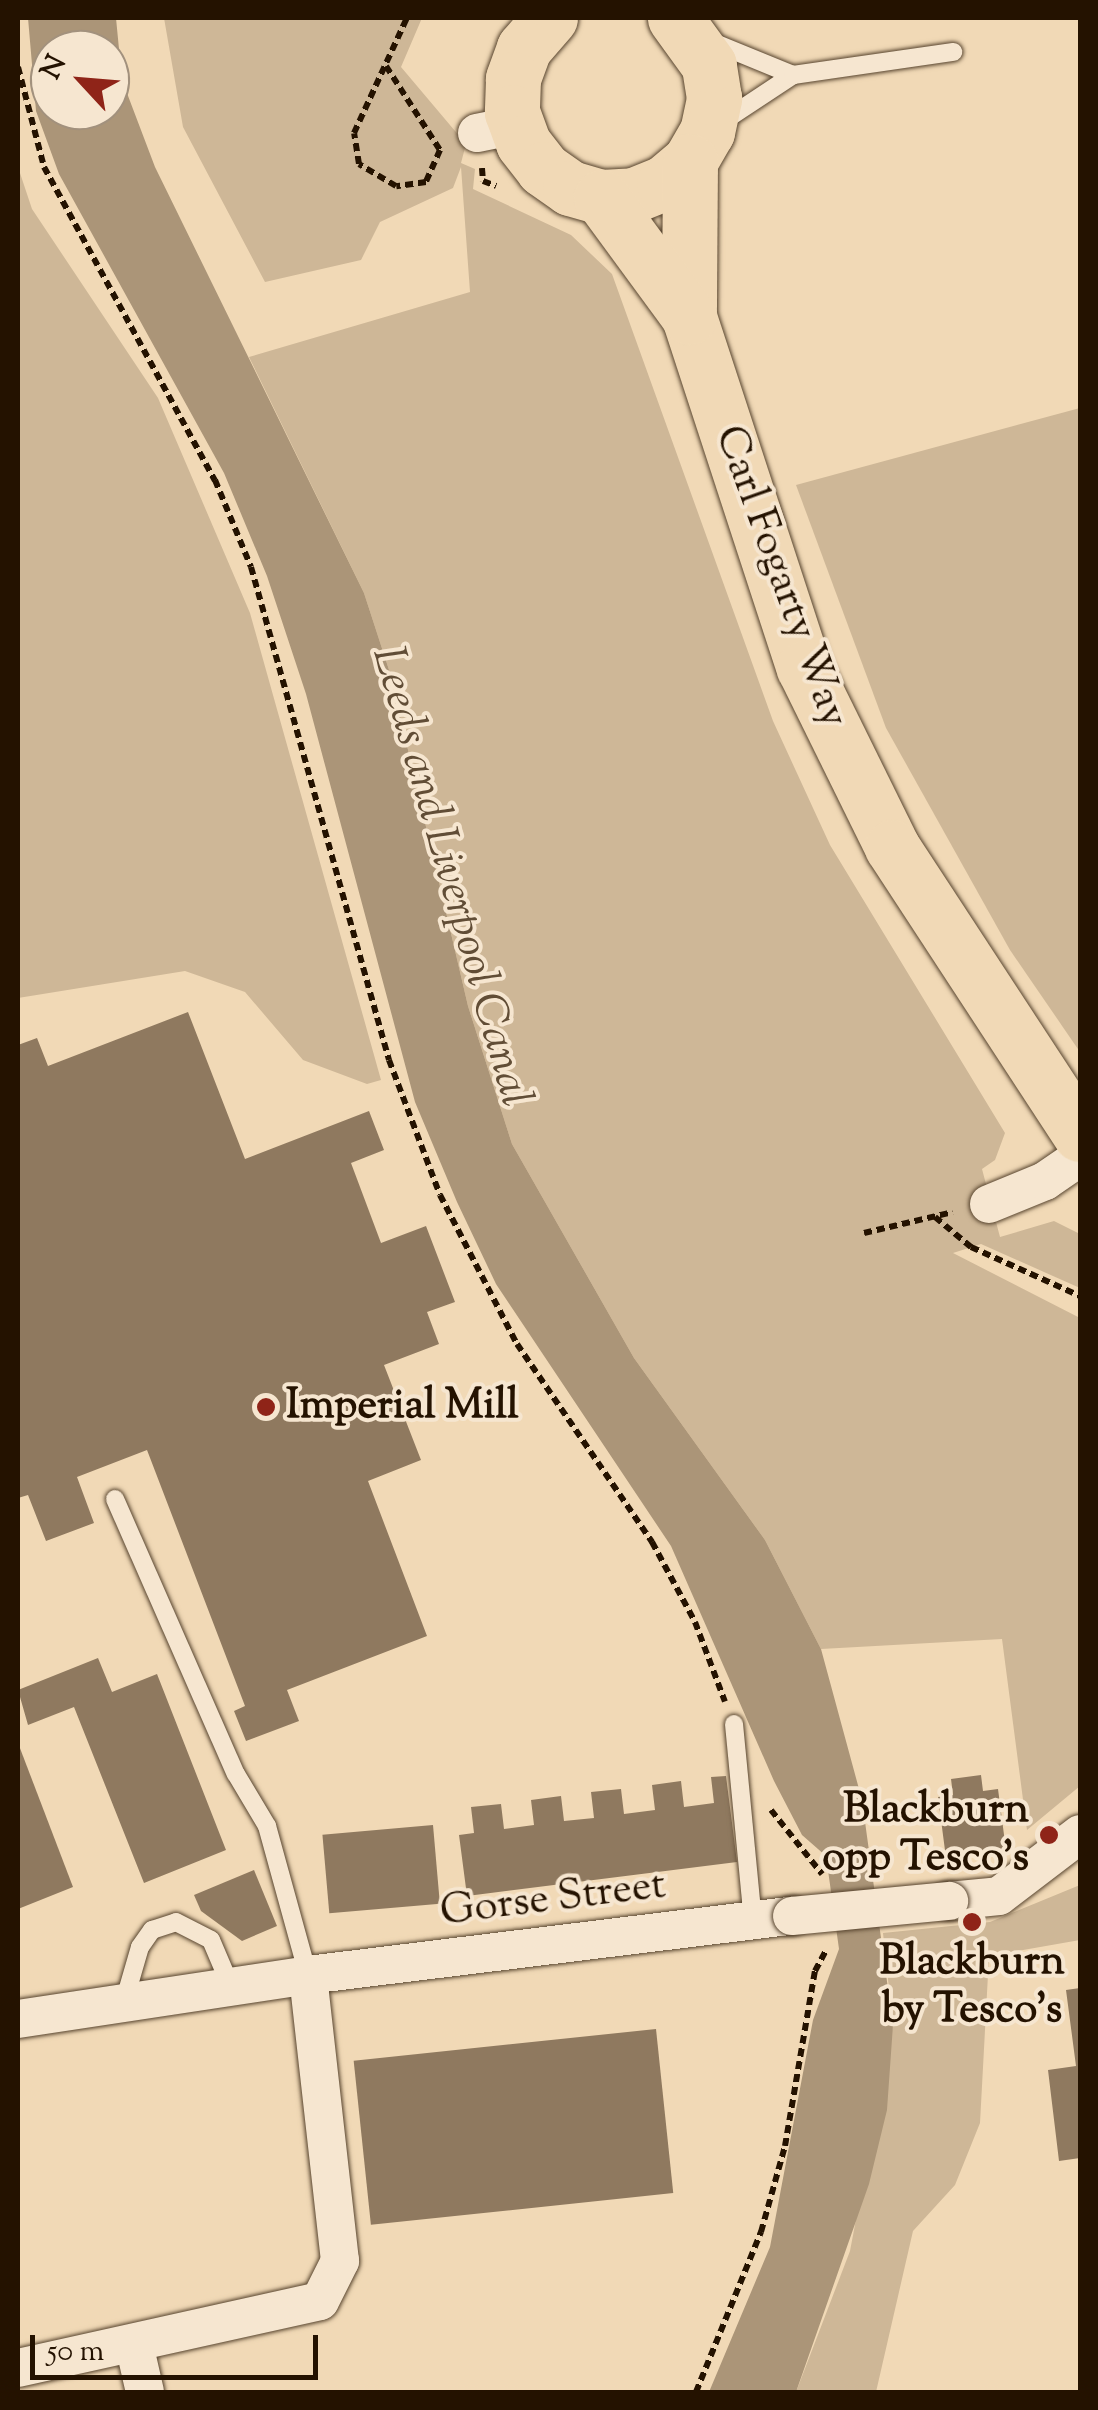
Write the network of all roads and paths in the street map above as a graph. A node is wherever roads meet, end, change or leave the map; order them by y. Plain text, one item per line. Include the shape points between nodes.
1 (407, 18) edge
2 (550, 18) edge
3 (684, 26) edge
4 (953, 52) dead end
5 (386, 66) junction
6 (18, 67) edge
7 (793, 75) junction
8 (699, 146) junction
9 (601, 197) junction
10 (688, 317) junction
11 (1080, 1134) edge
12 (1080, 1157) edge
13 (989, 1204) joint
14 (935, 1216) junction
15 (864, 1233) dead end
16 (1080, 1296) edge
17 (115, 1499) dead end
18 (734, 1724) joint
19 (763, 1798) dead end
20 (1080, 1834) edge
21 (824, 1892) dead end
22 (753, 1921) junction
23 (830, 1943) dead end
24 (308, 1975) junction
25 (231, 1987) junction
26 (124, 2003) junction
27 (18, 2019) edge
28 (134, 2344) junction
29 (18, 2368) edge
30 (145, 2392) edge
31 (696, 2392) edge

1 - 5 path
2 - 9 highway via 524,48 497,129 542,170
3 - 7 lane
3 - 8 highway, Carl Fogarty Way via 709,64 714,98
4 - 7 lane
5 - 5 path via 440,150 426,182 396,186 359,164 354,133
6 - 18 path via 44,167 215,480 251,568 389,1060 440,1194 517,1344 652,1542 696,1622
7 - 8 lane
8 - 9 highway via 664,183 634,195
8 - 10 highway, Carl Fogarty Way
9 - 10 highway, Carl Fogarty Way
10 - 11 highway, Carl Fogarty Way via 804,668 892,846
12 - 13 street via 1045,1181
13 - 14 path
14 - 15 path
14 - 16 path via 971,1247
17 - 24 lane via 236,1774 267,1826
18 - 22 lane
19 - 21 path via 822,1874
20 - 22 street, Gorse Street, bridge via 999,1896
22 - 24 street, Gorse Street
23 - 31 path via 815,1972 785,2146 762,2232
24 - 25 street, Gorse Street
24 - 28 street via 340,2261 320,2301
25 - 26 street, Gorse Street
25 - 26 lane via 211,1940 176,1922 152,1930 140,1947
26 - 27 street, Gorse Street
28 - 29 street
28 - 30 street

